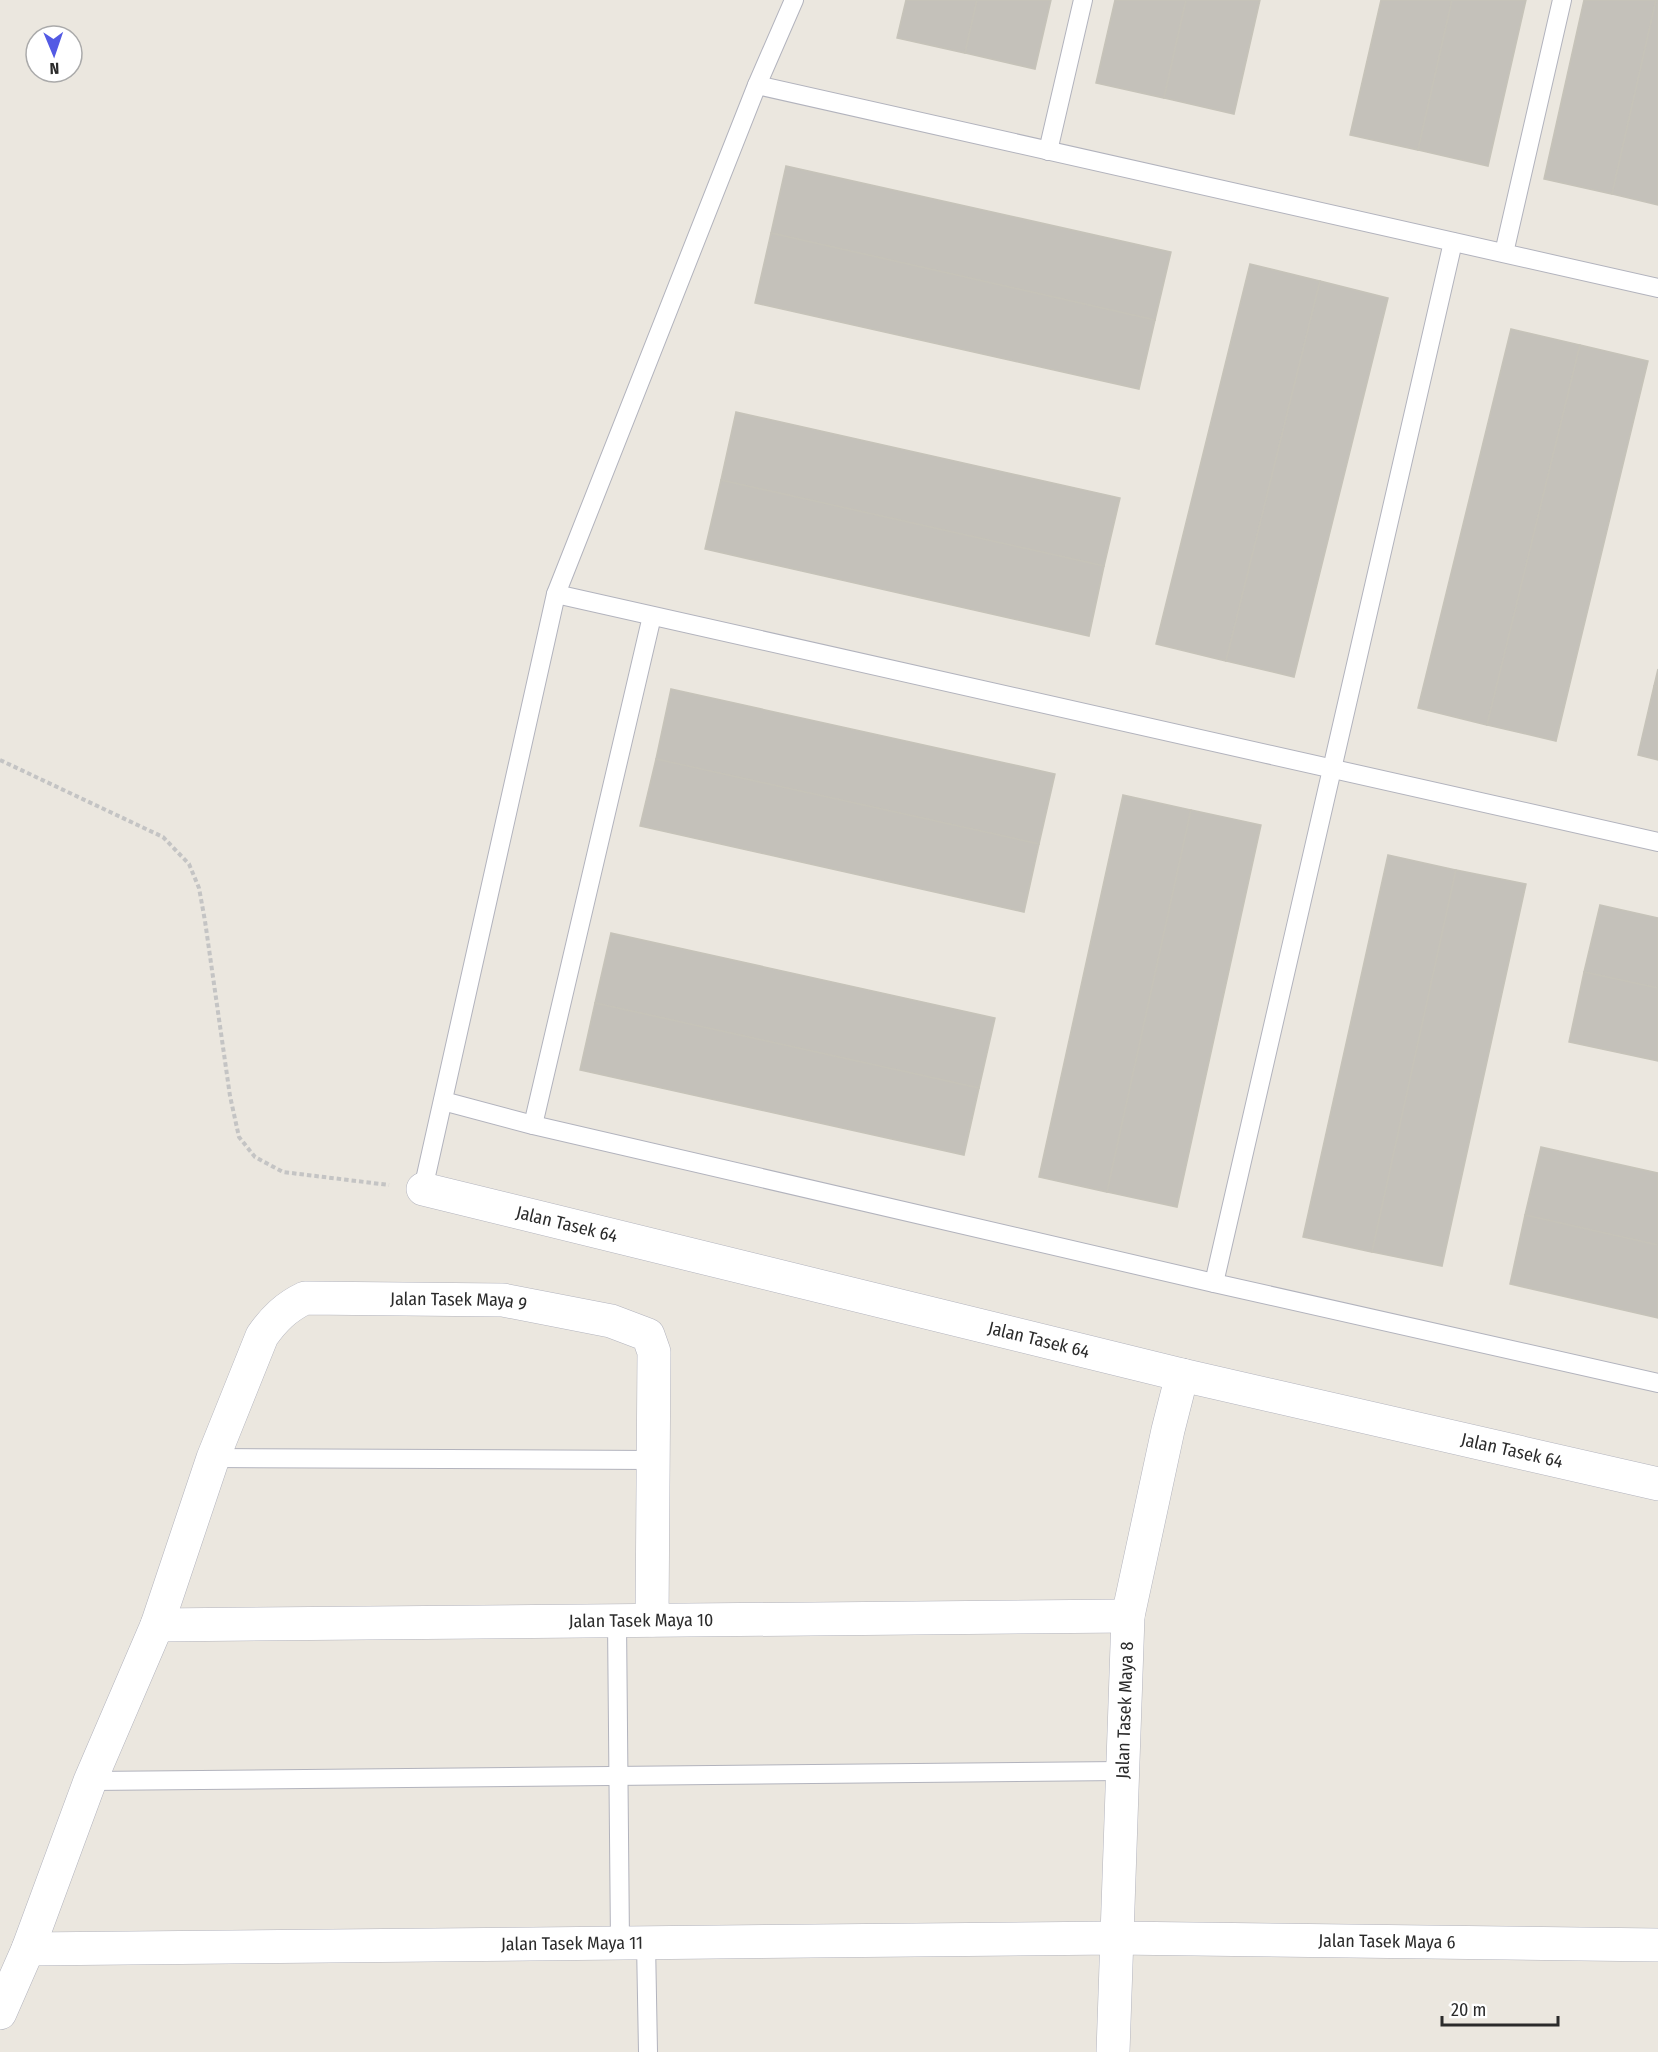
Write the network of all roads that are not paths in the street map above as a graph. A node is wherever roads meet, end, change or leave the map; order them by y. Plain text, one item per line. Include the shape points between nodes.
1 (794, 0) edge
2 (1083, 0) edge
3 (1562, 0) edge
4 (757, 85) junction
5 (1048, 151) junction
6 (1453, 242) junction
7 (1504, 254) junction
8 (1658, 288) edge
9 (556, 594) junction
10 (652, 616) junction
11 (1332, 769) junction
12 (1658, 843) edge
13 (443, 1101) junction
14 (533, 1125) junction
15 (423, 1190) joint
16 (1214, 1283) junction
17 (1182, 1375) junction
18 (1658, 1383) edge
19 (213, 1458) junction
20 (652, 1460) junction
21 (1658, 1484) edge
22 (1128, 1616) junction
23 (652, 1620) junction
24 (617, 1621) junction
25 (157, 1625) junction
26 (1121, 1771) junction
27 (618, 1776) junction
28 (90, 1781) junction
29 (1116, 1938) junction
30 (633, 1943) junction
31 (1658, 1945) edge
32 (28, 1948) junction
33 (0, 2013) edge
34 (648, 2052) edge
35 (1113, 2052) edge

1 - 4 lane
2 - 5 lane
3 - 7 lane
4 - 5 lane
4 - 9 lane
5 - 6 lane
6 - 7 lane
6 - 11 lane
7 - 8 lane
9 - 10 lane
9 - 13 lane
10 - 11 lane
10 - 14 lane
11 - 12 lane
11 - 16 lane
13 - 14 lane
13 - 15 lane
14 - 16 lane
15 - 17 street, Jalan Tasek 64
16 - 18 lane
17 - 21 street, Jalan Tasek 64
17 - 22 street, Jalan Tasek Maya 8
19 - 20 lane
19 - 20 street, Jalan Tasek Maya 9 via 262,1336 291,1305 305,1298 503,1300 611,1321 648,1335 654,1352
19 - 25 street
20 - 23 street
22 - 23 street, Jalan Tasek Maya 10
22 - 26 street, Jalan Tasek Maya 8
23 - 24 street, Jalan Tasek Maya 10
24 - 25 street, Jalan Tasek Maya 10
24 - 27 lane
25 - 28 street
26 - 27 lane
26 - 29 street, Jalan Tasek Maya 8
27 - 28 lane
27 - 30 lane
28 - 32 street
29 - 30 street, Jalan Tasek Maya 11
29 - 31 street, Jalan Tasek Maya 6
29 - 35 street, Jalan Tasek Maya 8
30 - 32 street, Jalan Tasek Maya 11
30 - 34 lane
32 - 33 street

